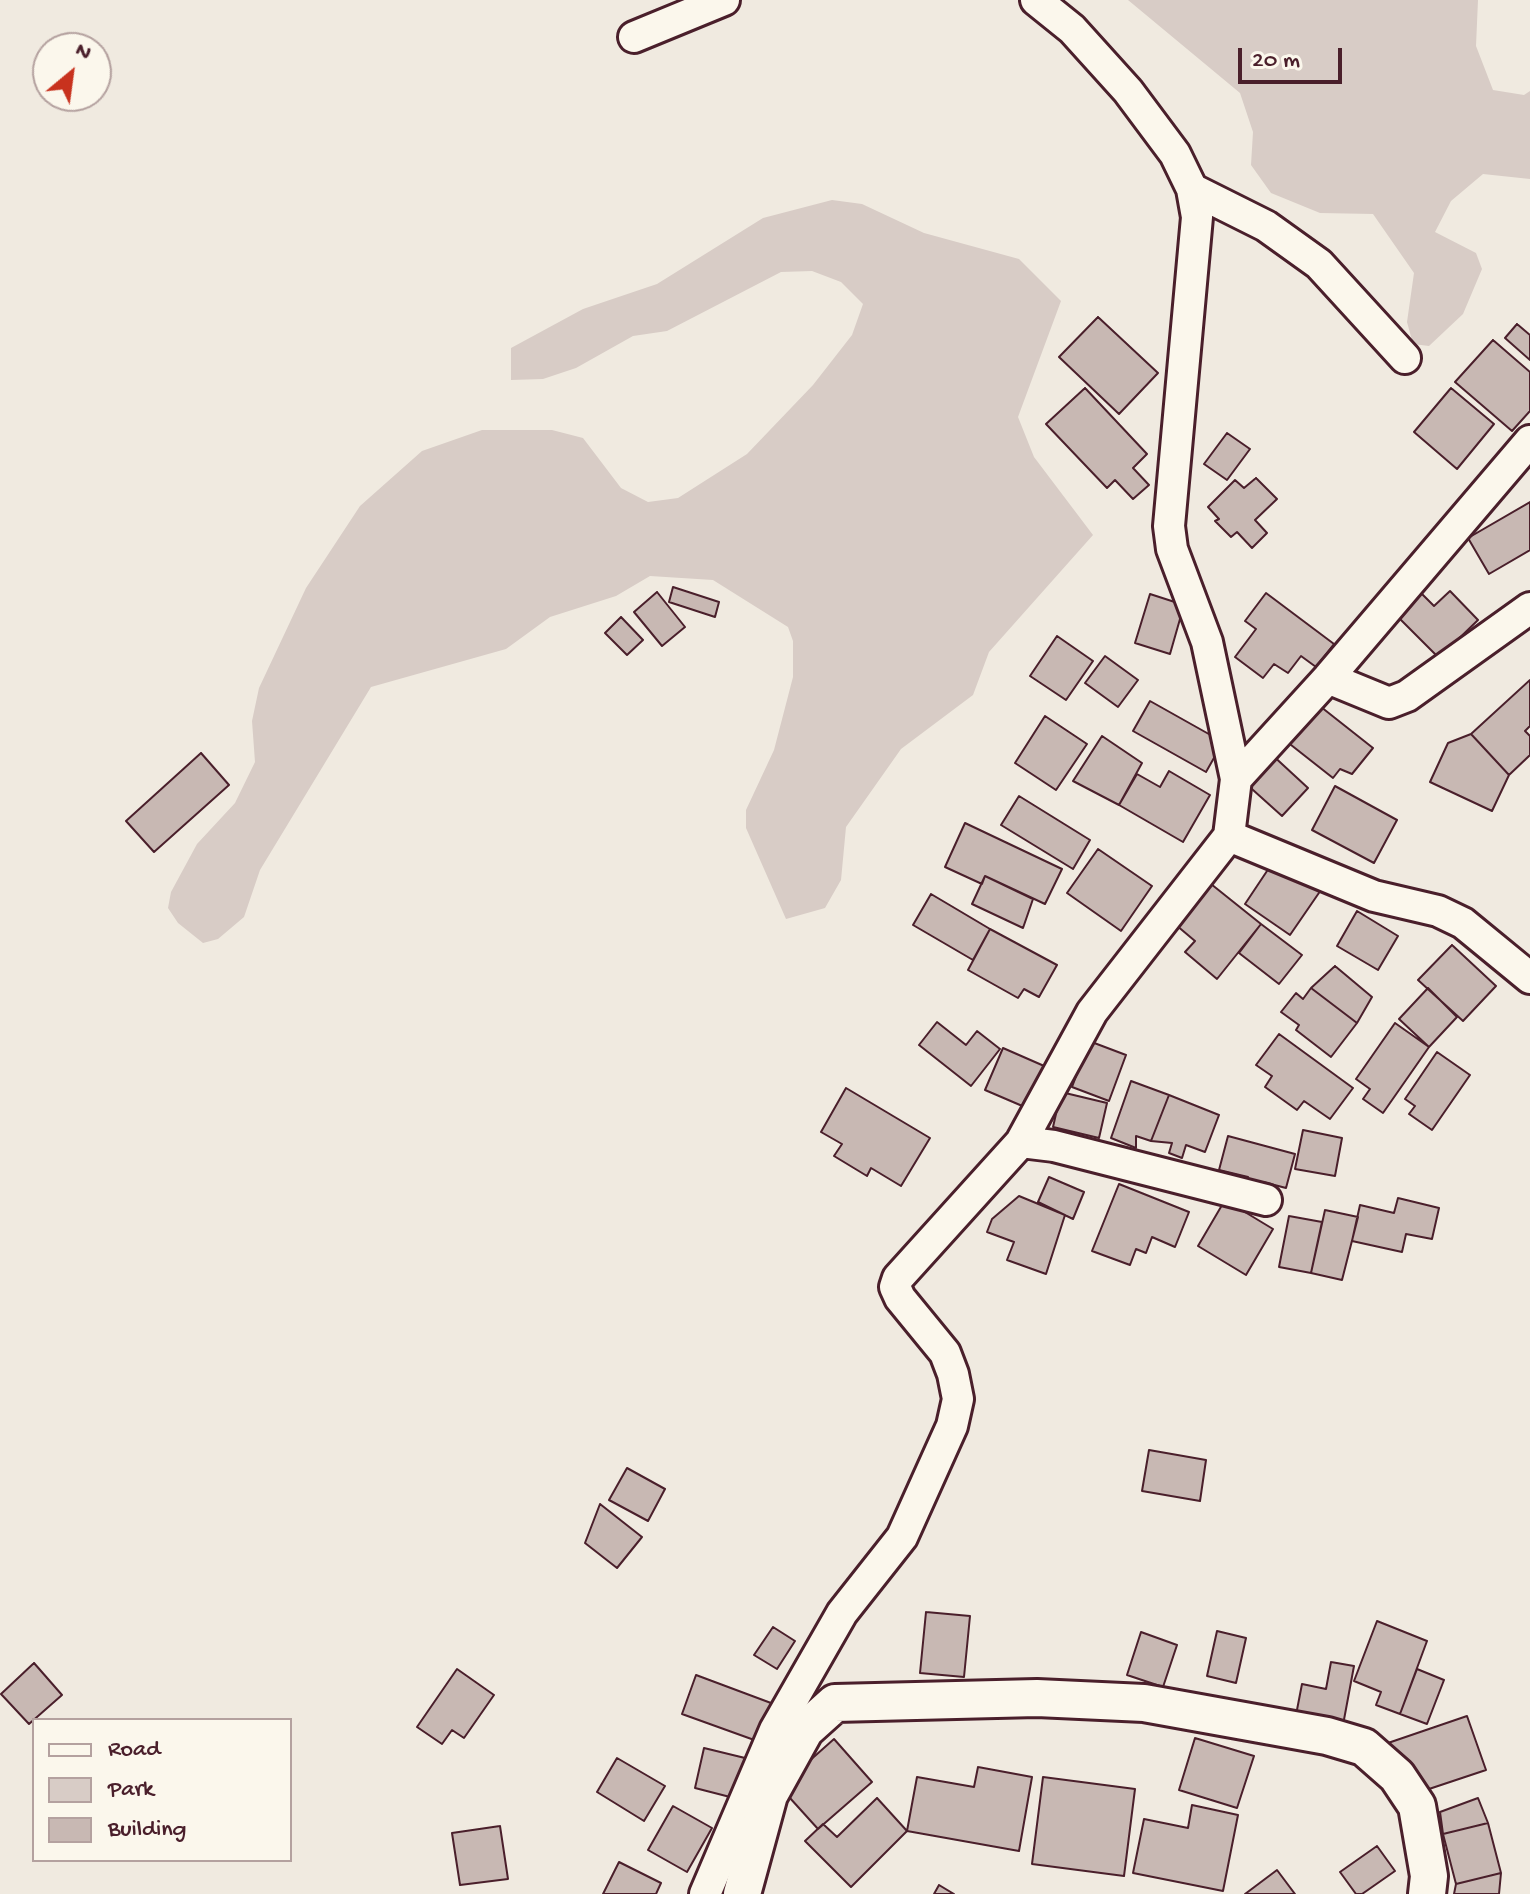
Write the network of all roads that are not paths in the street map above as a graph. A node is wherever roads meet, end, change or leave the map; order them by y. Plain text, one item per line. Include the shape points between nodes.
1 (724, 0) edge
2 (1036, 0) edge
3 (634, 37) dead end
4 (1192, 189) junction
5 (1405, 358) dead end
6 (1530, 441) edge
7 (1530, 608) edge
8 (1328, 678) junction
9 (1236, 779) junction
10 (1229, 836) junction
11 (1530, 978) edge
12 (1021, 1142) junction
13 (1266, 1200) dead end
14 (1420, 1888) edge
15 (705, 1894) edge
16 (742, 1894) edge

1 - 3 street
2 - 4 street via 1072,29 1128,91 1175,154
4 - 5 street via 1266,226 1319,264
4 - 9 street via 1197,217 1169,526 1172,549 1207,642
6 - 8 street
7 - 8 street via 1407,696 1389,703
8 - 9 street
9 - 10 street
10 - 11 street via 1374,896 1438,911 1463,923
10 - 12 street via 1092,1012
12 - 13 street
12 - 15 street via 898,1278 900,1298 945,1353 953,1374 958,1399 952,1426 902,1537 842,1613 775,1730
14 - 16 street via 1417,1806 1397,1776 1364,1747 1144,1703 991,1699 835,1703 805,1730 769,1795

